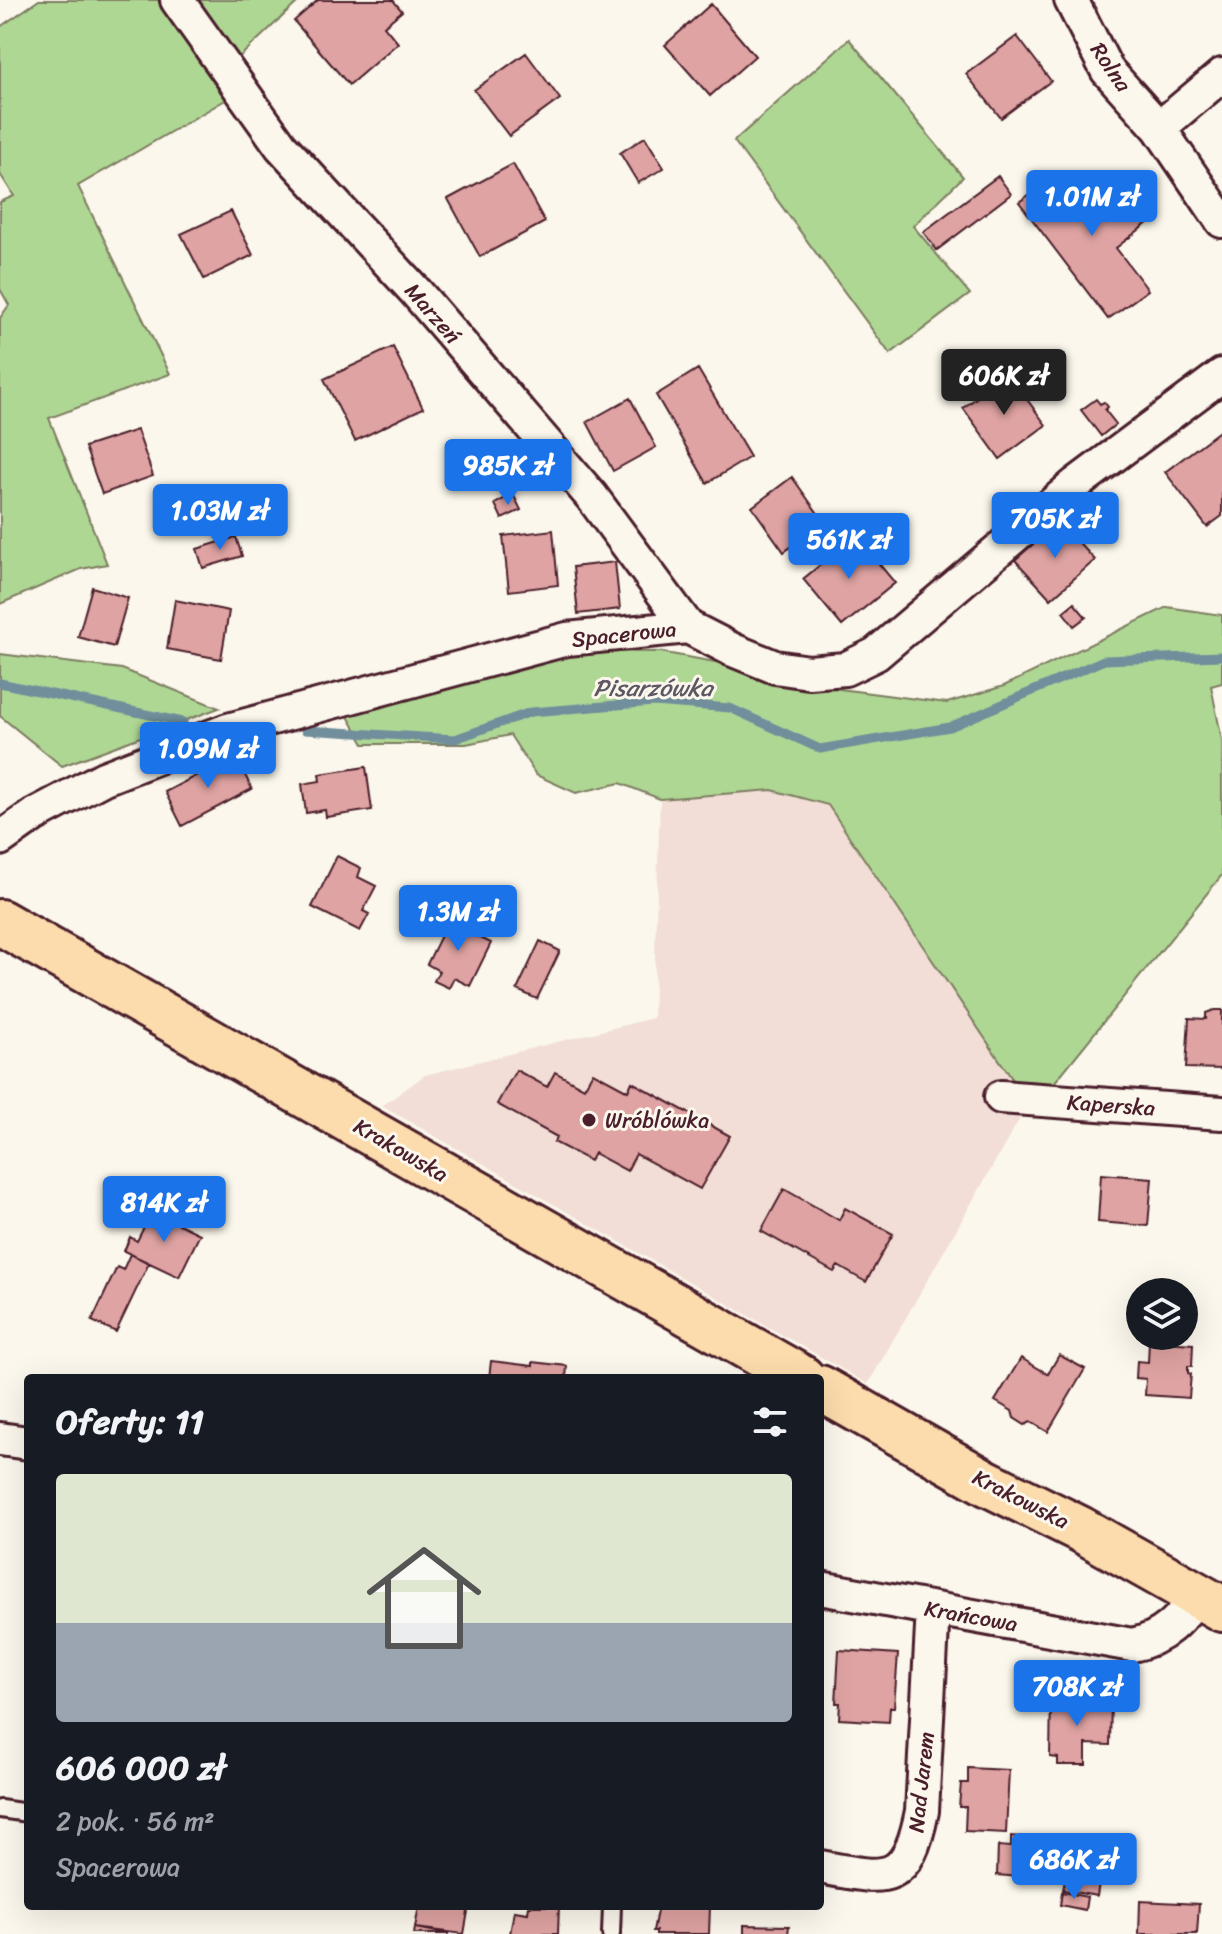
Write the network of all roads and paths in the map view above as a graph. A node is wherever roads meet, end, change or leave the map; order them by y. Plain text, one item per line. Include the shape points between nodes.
1 (177, 0) edge
2 (1071, 0) edge
3 (1222, 75) edge
4 (1159, 128) junction
5 (1222, 221) edge
6 (1222, 375) edge
7 (688, 627) junction
8 (0, 839) edge
9 (0, 922) edge
10 (1001, 1097) dead end
11 (1222, 1113) edge
12 (795, 1374) edge
13 (824, 1390) edge
14 (0, 1439) edge
15 (24, 1442) edge
16 (824, 1589) edge
17 (1210, 1602) edge
18 (933, 1609) junction
19 (0, 1809) edge
20 (24, 1812) edge
21 (824, 1868) edge
22 (612, 1910) edge
23 (611, 1934) edge

1 - 7 street, Marzeń via 281,146 416,292 592,497
2 - 4 street, Rolna via 1107,70
3 - 4 street
4 - 5 street
6 - 7 street, Spacerowa via 1076,484 876,654 845,669 809,672 775,667
7 - 8 street, Spacerowa via 567,639 228,730 104,778
9 - 12 main road, Krakowska
10 - 11 street, Kaperska
13 - 17 main road, Krakowska
14 - 15 street
16 - 18 street, Krańcowa
17 - 18 street, Krańcowa via 1150,1642 1132,1645
18 - 21 street, Nad Jarem via 916,1843 890,1873 869,1876
19 - 20 lane
22 - 23 lane

